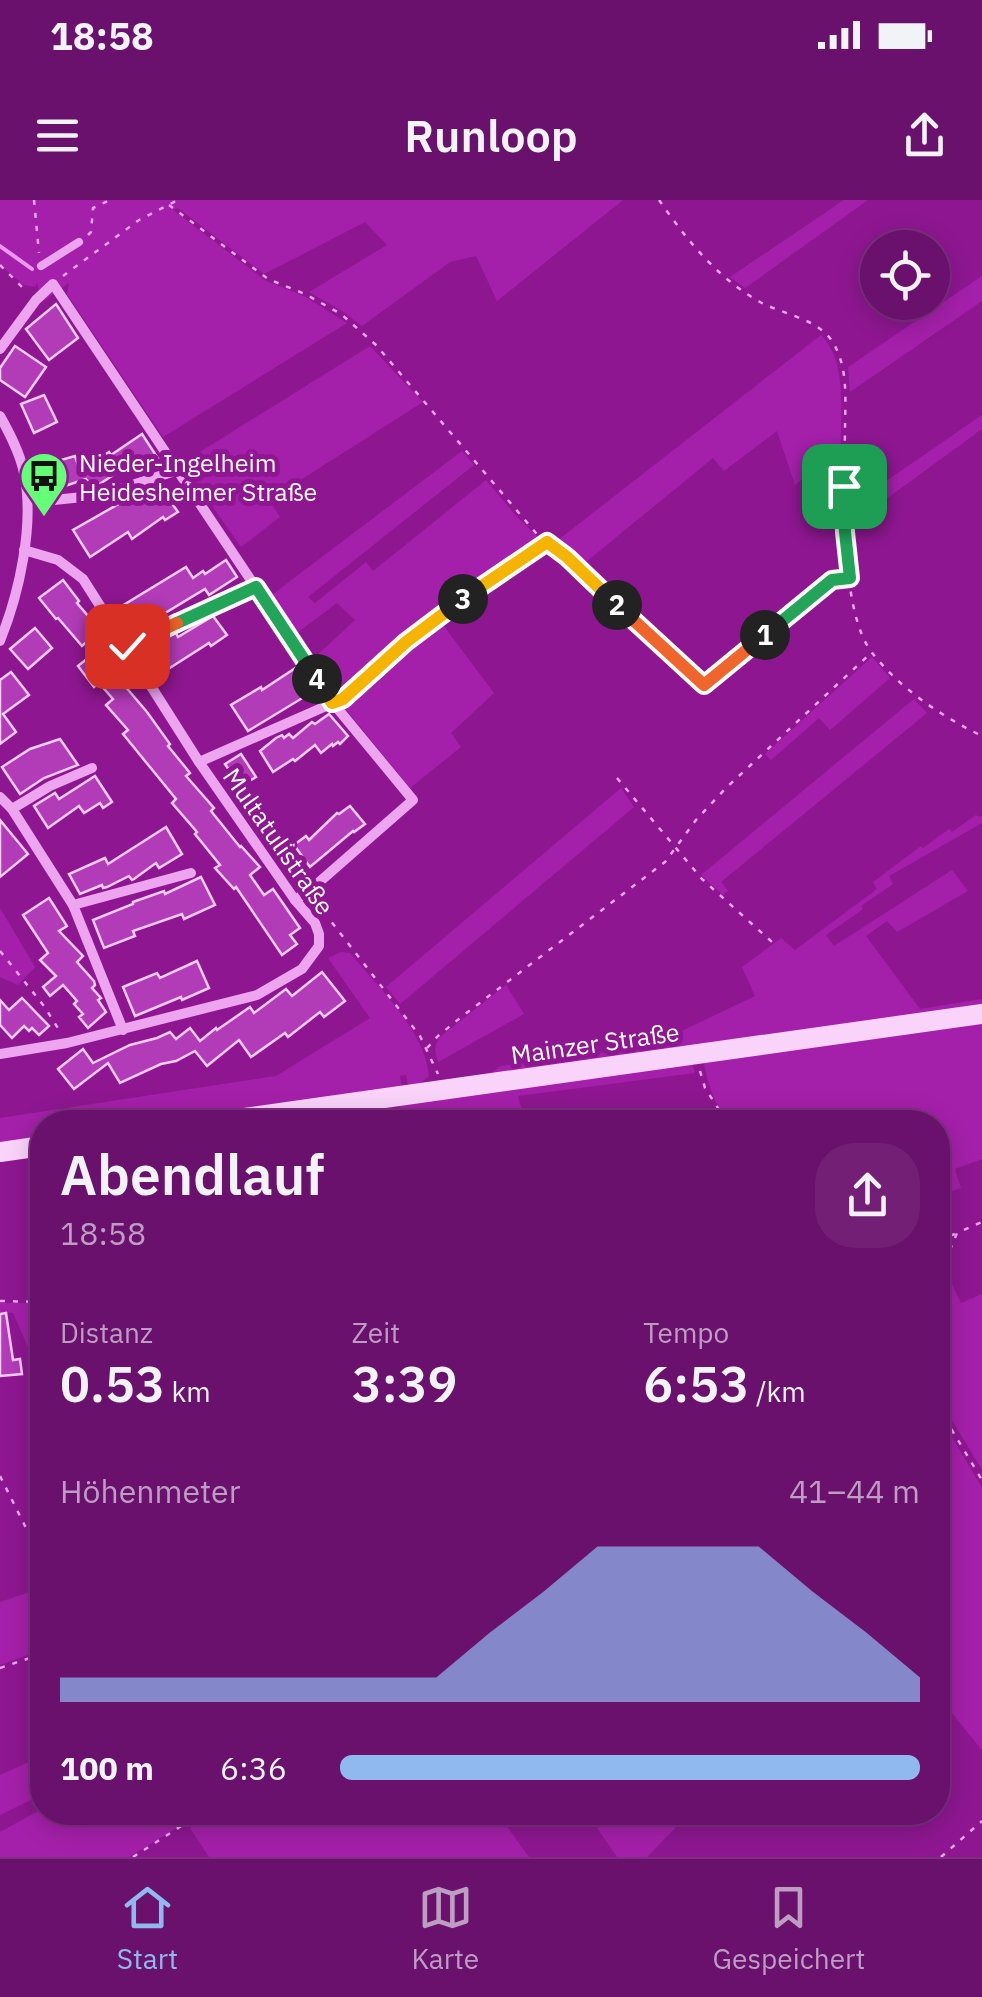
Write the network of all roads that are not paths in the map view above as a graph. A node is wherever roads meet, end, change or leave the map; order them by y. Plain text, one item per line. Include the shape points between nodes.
1 (79, 242) road end
2 (40, 266) road end
3 (0, 349) edge
4 (0, 416) edge
5 (178, 470) junction
6 (54, 500) dead end
7 (24, 550) junction
8 (256, 587) junction
9 (0, 641) edge
10 (127, 646) junction
11 (332, 703) junction
12 (199, 762) junction
13 (92, 768) dead end
14 (0, 796) edge
15 (12, 809) junction
16 (192, 873) dead end
17 (295, 900) junction
18 (73, 904) junction
19 (982, 1014) edge
20 (123, 1030) junction
21 (0, 1054) edge
22 (301, 1110) edge
23 (30, 1148) edge
24 (0, 1152) edge

1 - 2 lane
3 - 5 street via 53,284
4 - 7 street via 24,474
5 - 6 street via 102,495
5 - 8 street
7 - 9 street
7 - 10 street, Multatulistraße via 58,560 83,579
8 - 10 street
8 - 11 street
10 - 12 street, Multatulistraße
11 - 12 street, Multatulistraße
11 - 17 street via 414,800
12 - 17 street, Multatulistraße
13 - 15 street
14 - 15 street
15 - 18 street
16 - 18 street
17 - 20 street, Multatulistraße via 319,934 320,946 302,969 257,995
18 - 20 street
19 - 22 main road, Mainzer Straße
20 - 21 street
23 - 24 main road

